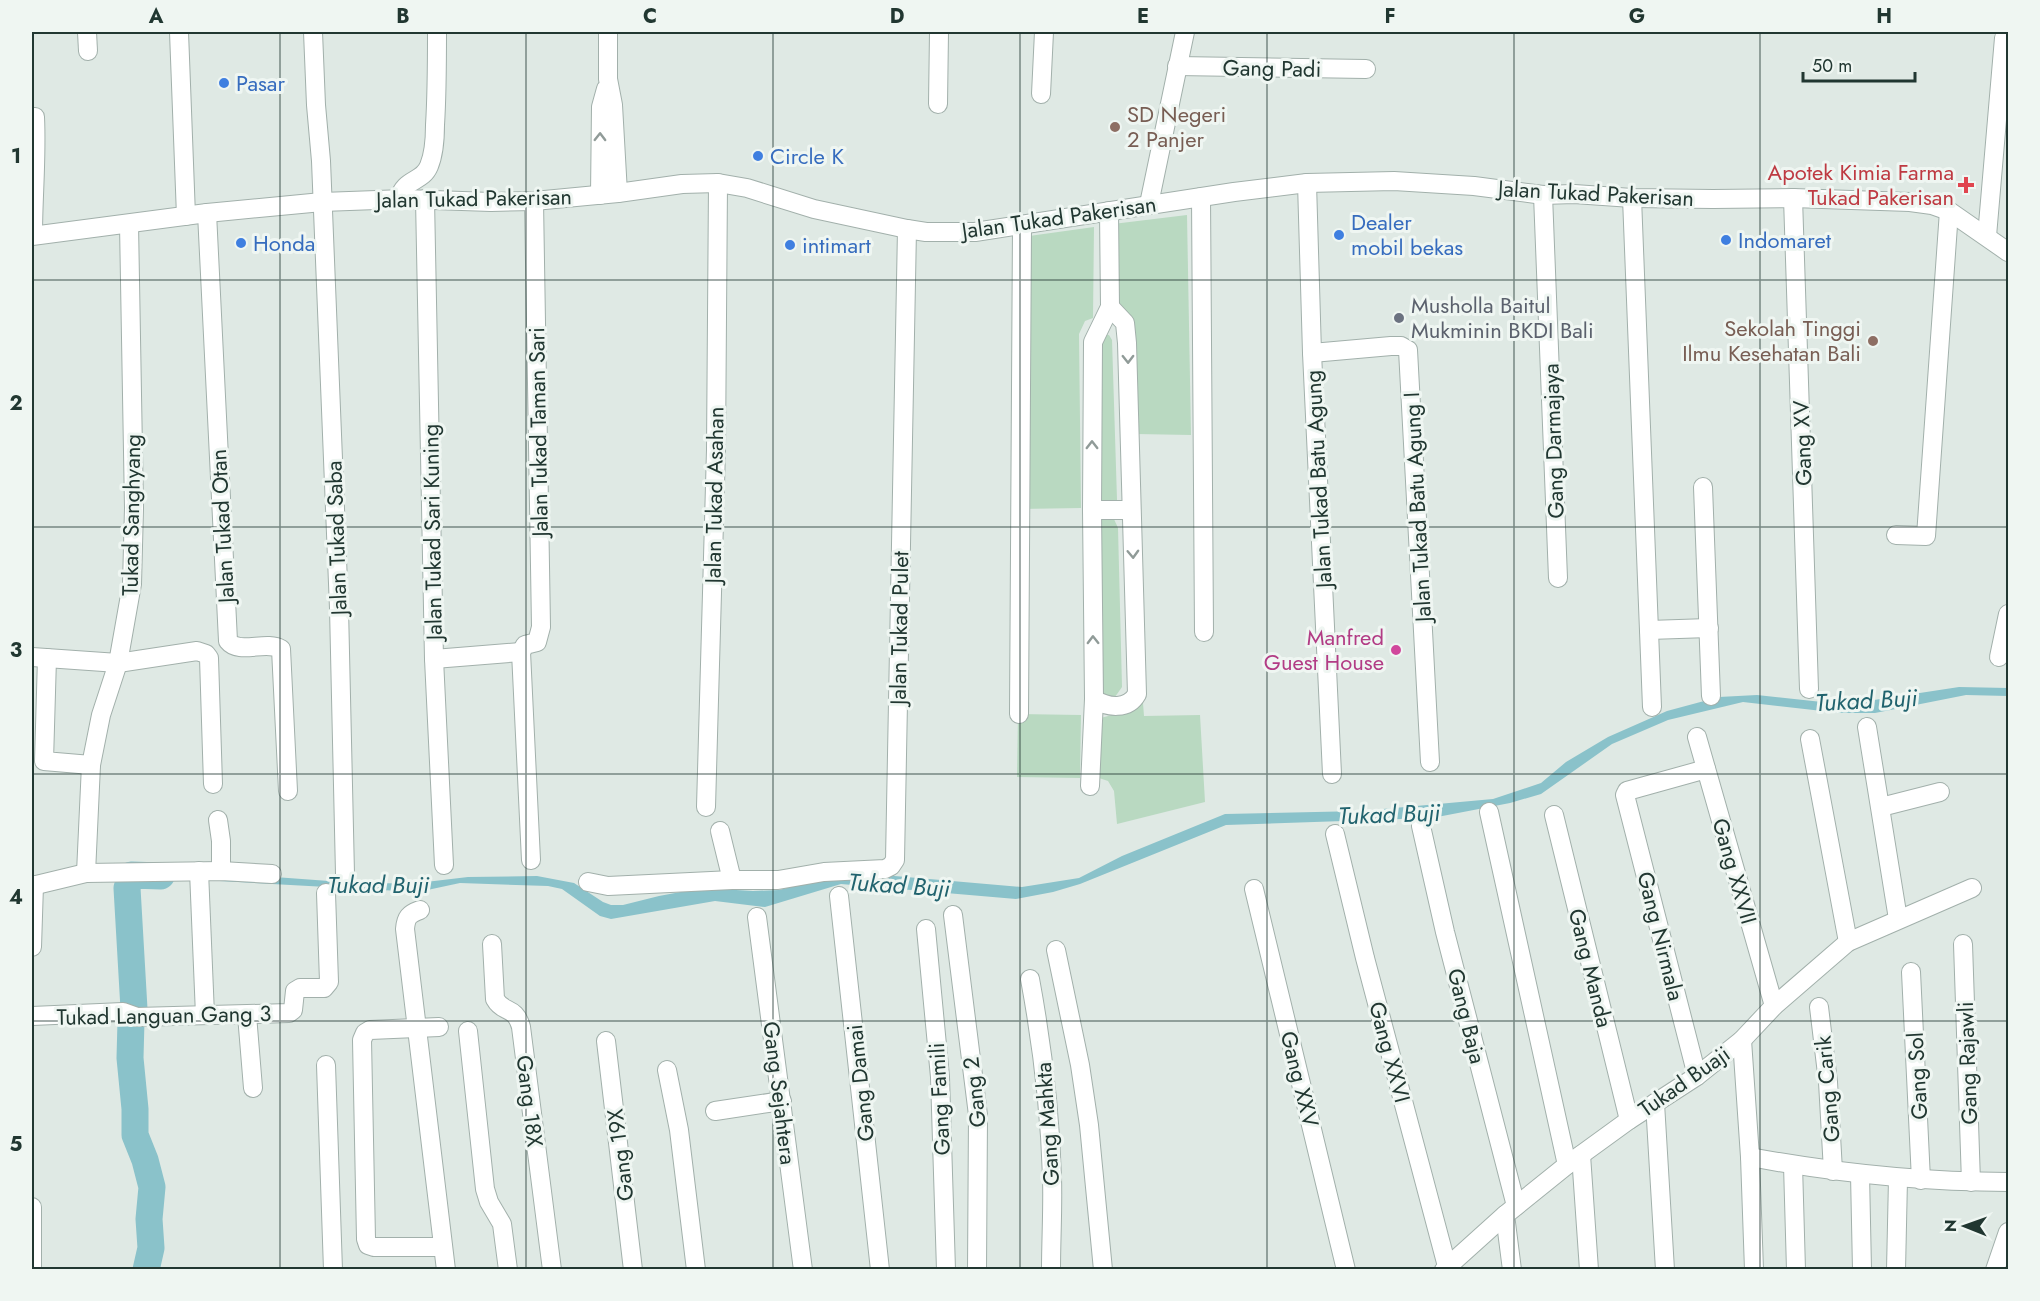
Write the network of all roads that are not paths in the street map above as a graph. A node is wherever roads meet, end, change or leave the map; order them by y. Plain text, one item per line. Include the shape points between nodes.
1 (87, 32) edge
2 (178, 32) edge
3 (313, 32) edge
4 (437, 32) edge
5 (608, 32) edge
6 (939, 32) edge
7 (1044, 32) edge
8 (1185, 32) edge
9 (2004, 38) dead end
10 (88, 51) dead end
11 (1177, 66) junction
12 (1366, 69) dead end
13 (1041, 94) dead end
14 (938, 104) dead end
15 (35, 117) dead end
16 (718, 183) junction
17 (1307, 183) junction
18 (609, 194) junction
19 (1543, 195) junction
20 (1150, 197) junction
21 (1201, 197) junction
22 (1632, 198) junction
23 (1793, 198) junction
24 (399, 199) junction
25 (425, 199) junction
26 (534, 201) junction
27 (322, 202) junction
28 (1109, 211) junction
29 (1949, 211) junction
30 (207, 213) junction
31 (186, 216) junction
32 (129, 224) junction
33 (1022, 226) junction
34 (907, 229) junction
35 (32, 236) edge
36 (1987, 236) junction
37 (2008, 252) edge
38 (1110, 307) junction
39 (1312, 353) junction
40 (1703, 487) dead end
41 (1092, 510) junction
42 (1131, 510) junction
43 (1896, 535) dead end
44 (1558, 578) dead end
45 (2008, 614) edge
46 (1709, 628) junction
47 (1649, 630) junction
48 (1204, 632) dead end
49 (520, 652) junction
50 (39, 657) edge
51 (2000, 657) dead end
52 (434, 659) junction
53 (118, 663) junction
54 (1809, 689) dead end
55 (1711, 696) dead end
56 (1094, 699) junction
57 (1652, 707) dead end
58 (1019, 714) dead end
59 (1867, 727) dead end
60 (1697, 736) dead end
61 (1810, 739) dead end
62 (1430, 762) dead end
63 (91, 765) junction
64 (1706, 769) junction
65 (1332, 774) dead end
66 (213, 784) dead end
67 (1090, 786) dead end
68 (288, 790) dead end
69 (1940, 792) dead end
70 (706, 807) dead end
71 (1881, 807) junction
72 (1489, 813) dead end
73 (1554, 815) dead end
74 (218, 820) dead end
75 (1421, 826) dead end
76 (720, 831) dead end
77 (1335, 834) dead end
78 (531, 860) dead end
79 (444, 865) dead end
80 (221, 871) junction
81 (86, 873) junction
82 (272, 874) dead end
83 (345, 874) dead end
84 (199, 876) junction
85 (732, 880) junction
86 (588, 882) dead end
87 (33, 886) edge
88 (1972, 888) dead end
89 (1254, 890) dead end
90 (326, 893) dead end
91 (839, 896) dead end
92 (420, 910) dead end
93 (953, 915) dead end
94 (757, 917) dead end
95 (1898, 919) junction
96 (926, 929) dead end
97 (1848, 942) junction
98 (492, 944) dead end
99 (1963, 944) dead end
100 (32, 947) edge
101 (1056, 950) dead end
102 (1911, 972) dead end
103 (1030, 979) dead end
104 (1774, 1006) junction
105 (1819, 1007) dead end
106 (247, 1014) junction
107 (205, 1015) junction
108 (32, 1016) edge
109 (439, 1027) dead end
110 (416, 1028) junction
111 (468, 1031) dead end
112 (1742, 1040) junction
113 (606, 1041) dead end
114 (326, 1065) dead end
115 (667, 1070) dead end
116 (1697, 1076) junction
117 (253, 1088) dead end
118 (782, 1101) junction
119 (1655, 1103) junction
120 (715, 1111) dead end
121 (1629, 1120) junction
122 (1750, 1157) junction
123 (1574, 1160) junction
124 (1793, 1165) junction
125 (1833, 1171) junction
126 (1860, 1174) junction
127 (1898, 1179) junction
128 (1921, 1180) junction
129 (1971, 1182) junction
130 (2008, 1182) edge
131 (32, 1208) edge
132 (1511, 1210) junction
133 (2008, 1232) edge
134 (443, 1247) junction
135 (2001, 1264) edge
136 (32, 1269) edge
137 (333, 1269) edge
138 (446, 1269) edge
139 (508, 1269) edge
140 (552, 1269) edge
141 (633, 1269) edge
142 (696, 1269) edge
143 (803, 1269) edge
144 (880, 1269) edge
145 (946, 1269) edge
146 (977, 1269) edge
147 (1051, 1269) edge
148 (1103, 1269) edge
149 (1346, 1269) edge
150 (1446, 1269) edge
151 (1512, 1269) edge
152 (1589, 1269) edge
153 (1665, 1269) edge
154 (1754, 1269) edge
155 (1796, 1269) edge
156 (1862, 1269) edge
157 (1896, 1269) edge

1 - 10 street
2 - 31 street
3 - 27 street, Jalan Tukad Saba
4 - 24 street via 433,149 423,176 407,183
5 - 18 street via 608,79 613,105
6 - 14 street
7 - 13 street
8 - 11 street
9 - 36 street
11 - 12 street, Gang Padi
11 - 20 street
15 - 35 street
16 - 18 street, Jalan Tukad Pakerisan
16 - 34 street, Jalan Tukad Pakerisan
16 - 70 street, Jalan Tukad Asahan via 716,450
17 - 19 street, Jalan Tukad Pakerisan via 1434,183
17 - 21 street, Jalan Tukad Pakerisan
17 - 39 street, Jalan Tukad Batu Agung
18 - 26 street, Jalan Tukad Pakerisan
19 - 22 street, Jalan Tukad Pakerisan
19 - 44 street, Gang Darmajaya
20 - 21 street, Jalan Tukad Pakerisan
20 - 28 street, Jalan Tukad Pakerisan
21 - 48 street
22 - 23 street, Jalan Tukad Pakerisan
22 - 47 street
23 - 29 street, Jalan Tukad Pakerisan via 1910,202
23 - 54 street, Gang XV
24 - 25 street, Jalan Tukad Pakerisan
24 - 27 street, Jalan Tukad Pakerisan
25 - 26 street, Jalan Tukad Pakerisan
25 - 52 street, Jalan Tukad Sari Kuning
26 - 49 street, Jalan Tukad Taman Sari via 541,627 537,642 525,645
27 - 30 street, Jalan Tukad Pakerisan
27 - 83 street, Jalan Tukad Saba via 339,608
28 - 33 street, Jalan Tukad Pakerisan
28 - 38 street
29 - 36 street, Jalan Tukad Pakerisan
29 - 43 street via 1926,536
30 - 31 street, Jalan Tukad Pakerisan
30 - 68 street, Jalan Tukad Otan via 228,641 231,645 275,645 281,649
31 - 32 street, Jalan Tukad Pakerisan
32 - 35 street, Jalan Tukad Pakerisan
32 - 53 street, Tukad Sanghyang via 134,508 132,584
33 - 34 street, Jalan Tukad Pakerisan via 975,232
33 - 58 street
34 - 85 street, Jalan Tukad Pulet via 894,860 885,869 824,872 778,880
36 - 37 street, Jalan Tukad Pakerisan
41 -> 38 street via 1093,342
38 -> 42 street via 1125,323
39 - 62 street, Jalan Tukad Batu Agung I via 1392,346 1408,350
39 - 65 street, Jalan Tukad Batu Agung
40 - 46 street
41 - 42 street
56 -> 41 street
42 -> 56 street via 1137,694 1128,704 1117,706
45 - 51 street
46 - 47 street
46 - 55 street
47 - 57 street
49 - 52 street
49 - 78 street
50 - 53 street
50 - 63 street via 44,761
52 - 79 street, Jalan Tukad Sari Kuning
53 - 63 street, Tukad Sanghyang via 101,715
53 - 66 street via 196,651 206,654
56 - 67 street
59 - 71 street
60 - 64 street, Gang XXVII
61 - 97 street
63 - 81 street, Tukad Sanghyang
64 - 104 street, Gang XXVII
64 - 116 street, Gang Nirmala via 1643,785 1625,795
69 - 71 street
71 - 95 street
72 - 123 street
73 - 121 street, Gang Manda
74 - 80 street
75 - 132 street, Gang Baja
76 - 85 street
77 - 150 street, Gang XXVI
80 - 82 street
80 - 84 street
81 - 84 street
81 - 87 street
84 - 107 street
85 - 86 street, Jalan Tukad Pulet via 608,886
87 - 100 street
88 - 95 street
89 - 149 street, Gang XXV
90 - 106 street, Tukad Languan Gang 3 via 327,986 295,991 293,1010 289,1013
91 - 144 street, Gang Damai
92 - 110 street via 405,920
93 - 146 street, Gang 2 via 978,1114
94 - 118 street, Gang Sejahtera
95 - 97 street
96 - 145 street, Gang Famili via 940,1077
97 - 104 street
98 - 140 street, Gang 18X via 495,999 515,1013 521,1028
99 - 129 street, Gang Rajawli
101 - 148 street via 1089,1125
102 - 128 street, Gang Sol
103 - 147 street, Gang Mahkta via 1040,1031 1052,1177
104 - 112 street
105 - 125 street, Gang Carik
106 - 107 street, Tukad Languan Gang 3
106 - 117 street
107 - 108 street, Tukad Languan Gang 3
109 - 110 street
110 - 134 street
110 - 134 street via 370,1030 362,1040 366,1239 374,1247
111 - 139 street via 485,1189 502,1224
112 - 116 street, Tukad Buaji
112 - 122 street, Tukad Buaji
113 - 141 street, Gang 19X
114 - 137 street
115 - 142 street via 686,1175
116 - 119 street, Tukad Buaji
118 - 120 street
118 - 143 street, Gang Sejahtera
119 - 121 street, Tukad Buaji
119 - 153 street
121 - 123 street, Tukad Buaji
122 - 124 street
122 - 154 street, Tukad Buaji
123 - 132 street, Tukad Buaji
123 - 152 street
124 - 125 street
124 - 155 street
125 - 126 street
126 - 127 street
126 - 156 street
127 - 128 street
127 - 157 street
128 - 129 street
129 - 130 street
131 - 136 street
132 - 150 street, Tukad Buaji
132 - 151 street, Gang Baja
133 - 135 street
134 - 138 street

